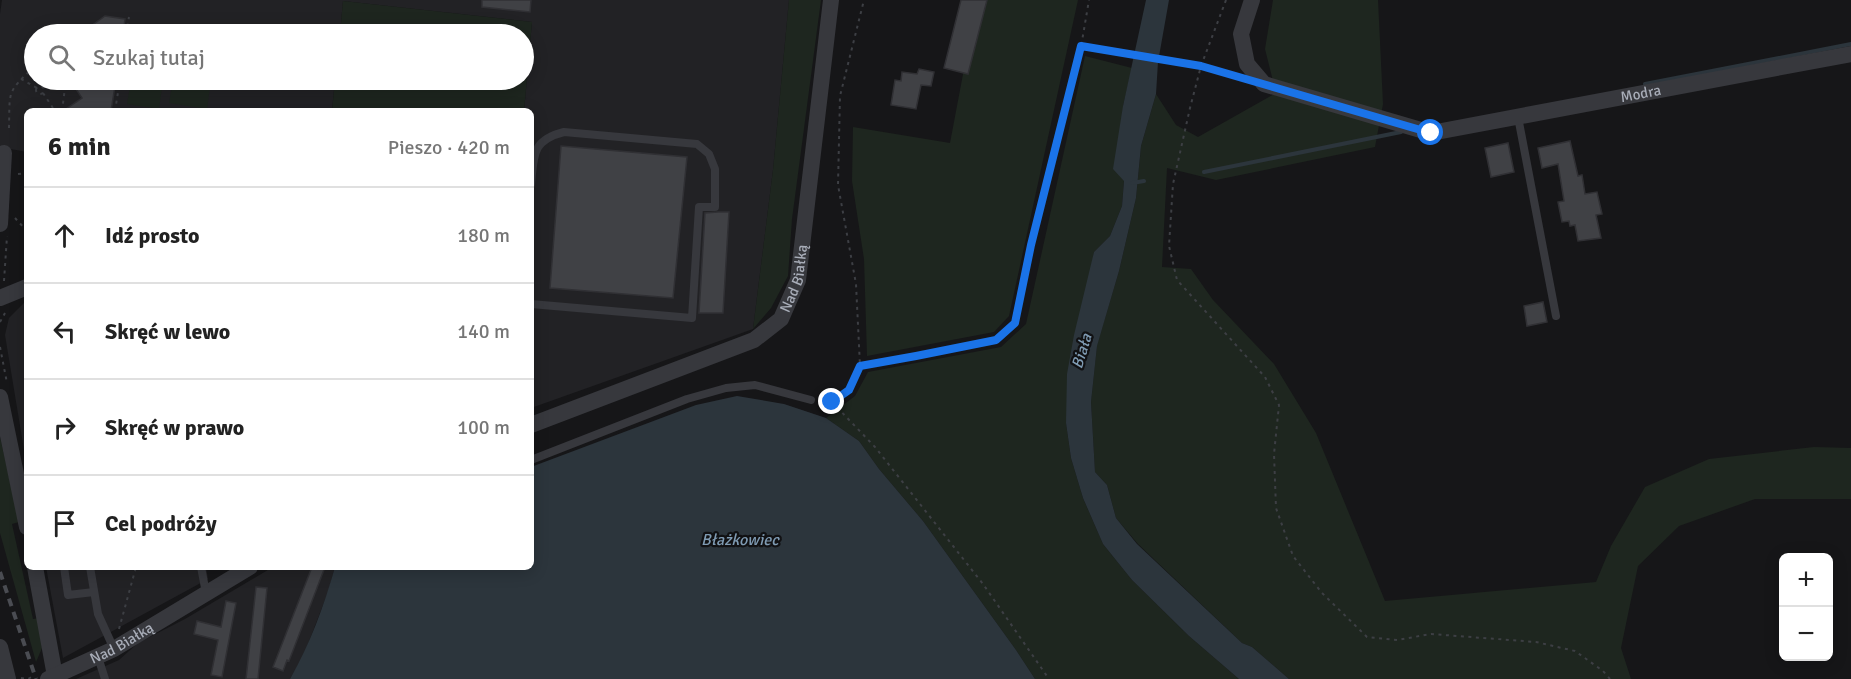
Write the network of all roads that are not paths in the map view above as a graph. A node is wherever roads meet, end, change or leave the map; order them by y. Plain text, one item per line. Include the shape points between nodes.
1 (831, 0) edge
2 (1252, 0) edge
3 (1851, 54) edge
4 (1518, 117) junction
5 (4, 153) dead end
6 (534, 153) edge
7 (7, 221) edge
8 (24, 288) edge
9 (0, 298) edge
10 (534, 304) edge
11 (1556, 316) dead end
12 (0, 397) edge
13 (811, 400) road end
14 (534, 424) edge
15 (534, 459) edge
16 (24, 511) edge
17 (35, 570) edge
18 (64, 570) edge
19 (90, 570) edge
20 (202, 570) edge
21 (245, 570) edge
22 (94, 592) junction
23 (206, 593) junction
24 (112, 645) junction
25 (0, 647) edge
26 (98, 657) junction
27 (7, 673) edge
28 (46, 677) edge
29 (105, 679) edge

1 - 14 street, Nad Białką via 798,280 781,319 754,340
2 - 4 street, Modra via 1241,34 1247,64 1264,84 1431,133
3 - 4 street, Modra
4 - 11 lane
5 - 7 street
6 - 10 lane via 550,135 564,132 697,144 709,154 716,169 716,207 699,207 692,318
8 - 9 street
12 - 16 street
13 - 15 lane via 755,385 726,388 687,399
17 - 28 street
18 - 22 lane via 68,595
19 - 22 lane
20 - 23 lane
21 - 23 street, Nad Białką
22 - 24 lane via 98,614
23 - 24 street, Nad Białką
24 - 26 street, Nad Białką
25 - 27 street
26 - 28 street, Nad Białką
26 - 29 lane

